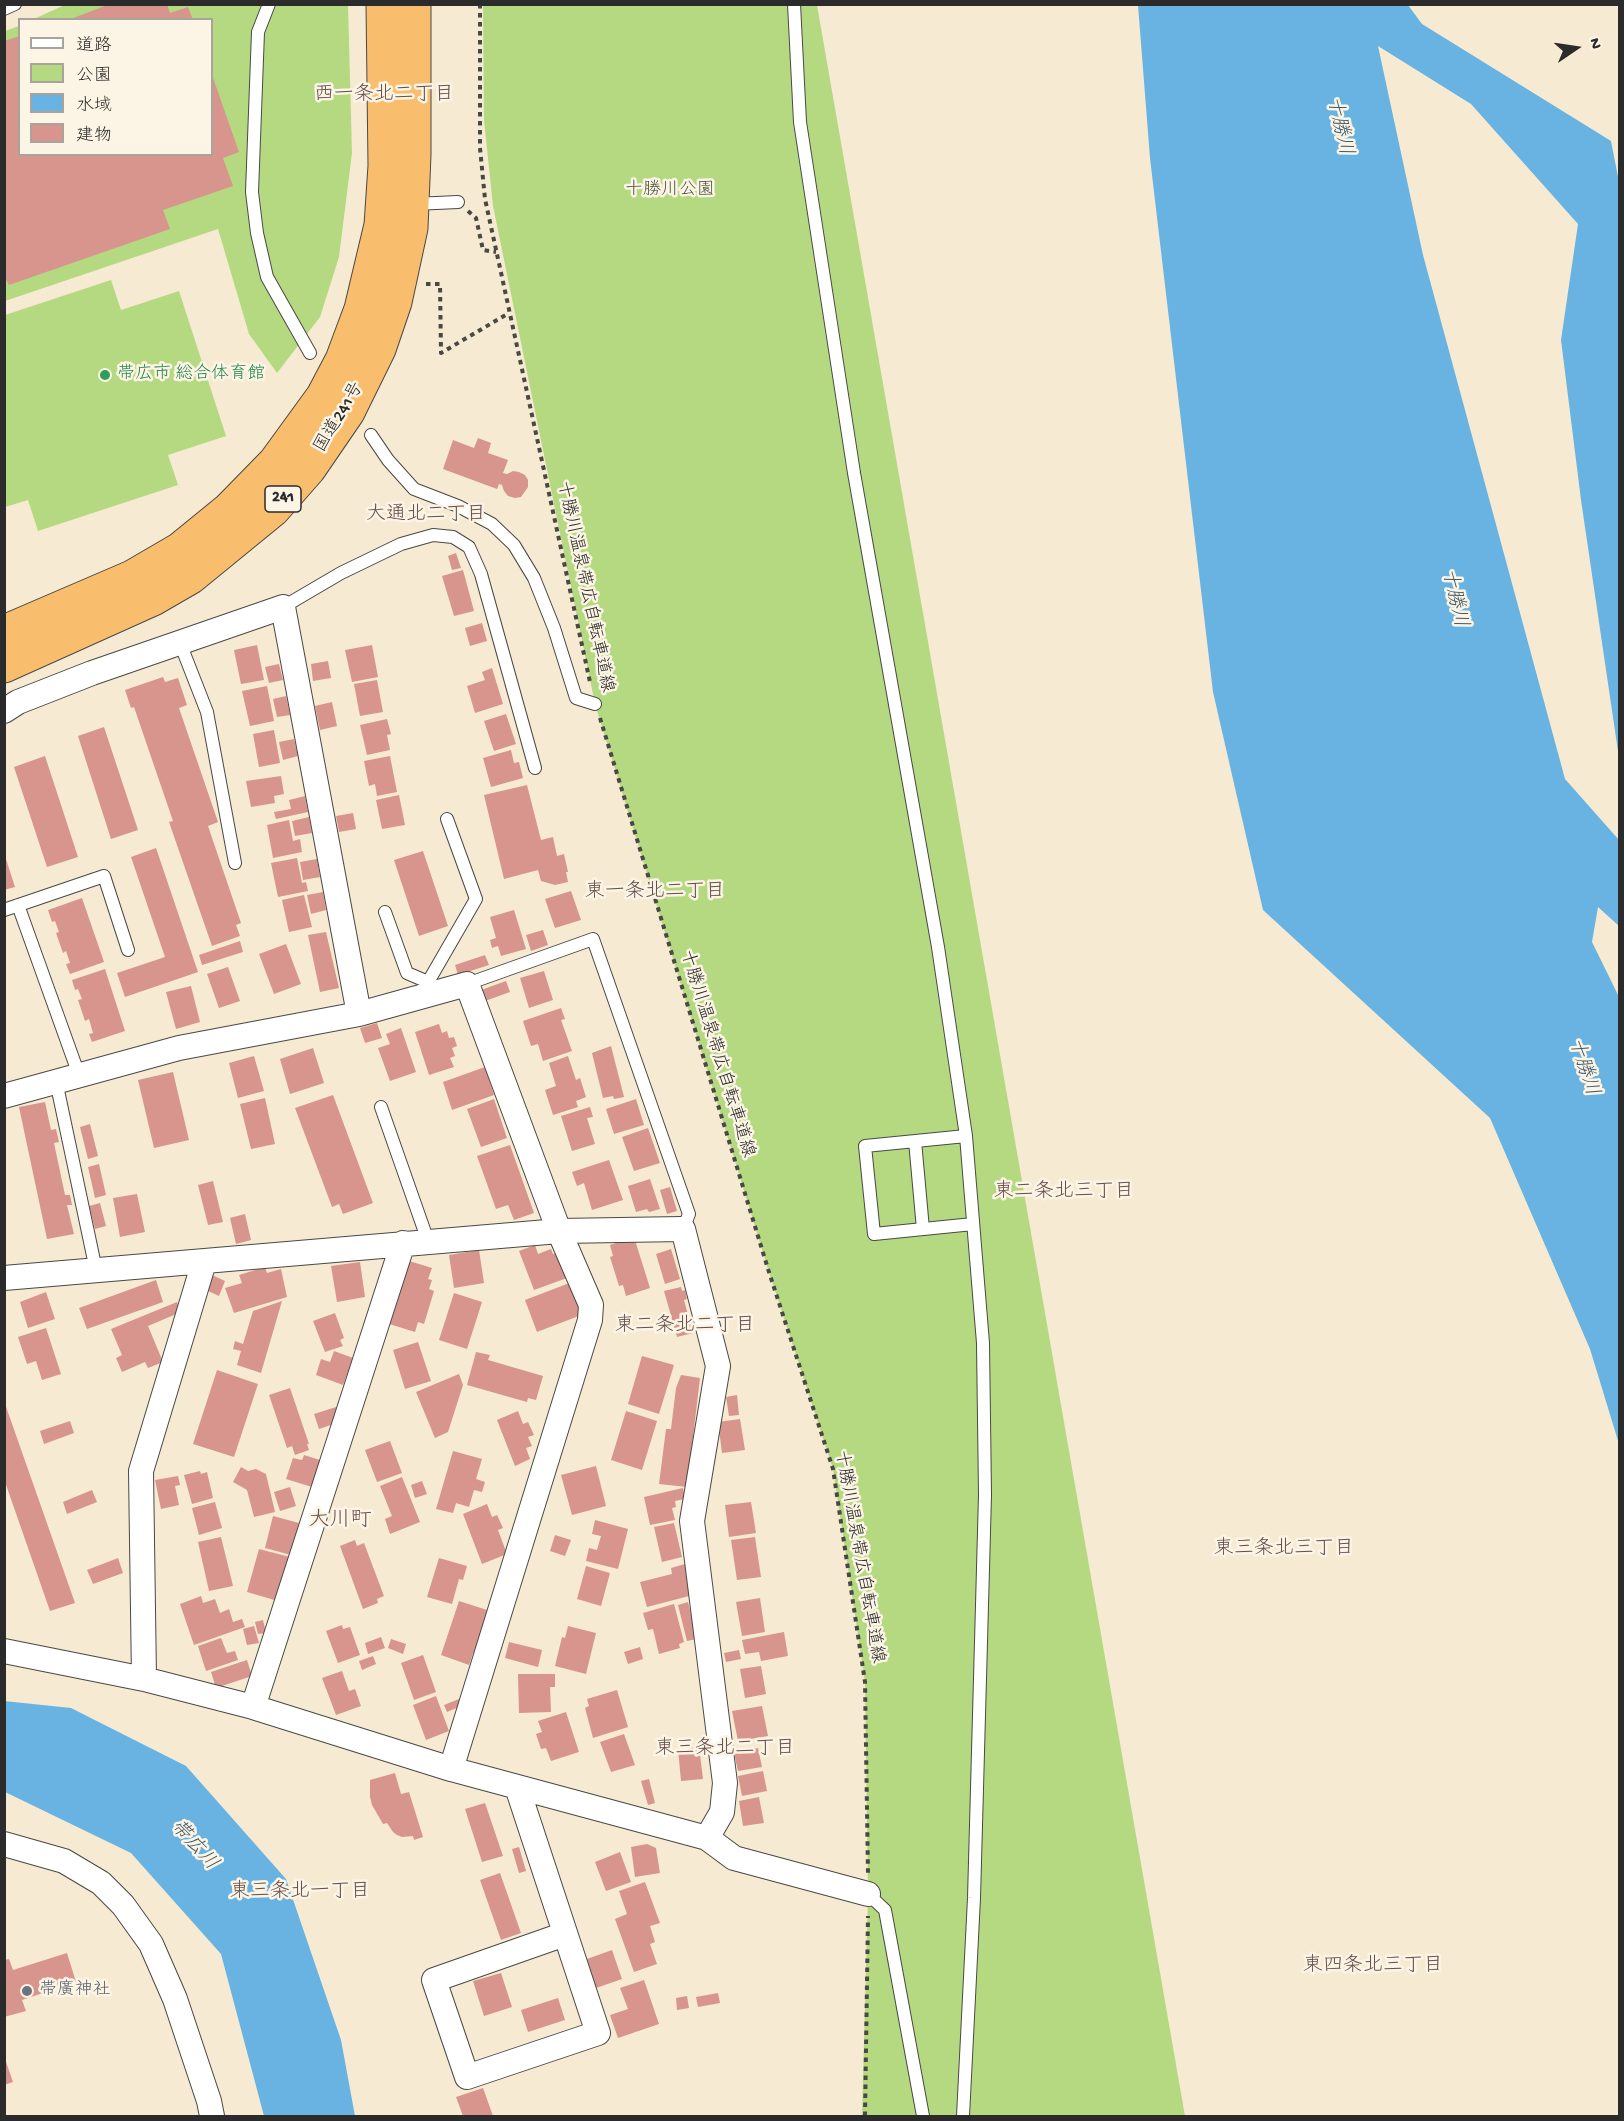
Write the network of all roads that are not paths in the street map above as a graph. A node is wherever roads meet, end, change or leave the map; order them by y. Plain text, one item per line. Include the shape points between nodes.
1 (15, 4) edge
2 (269, 4) edge
3 (383, 4) edge
4 (414, 4) edge
5 (794, 4) edge
6 (4, 9) edge
7 (398, 201) junction
8 (458, 202) road end
9 (310, 353) dead end
10 (371, 435) dead end
11 (283, 607) junction
12 (4, 632) edge
13 (180, 643) junction
14 (4, 666) edge
15 (595, 704) road end
16 (4, 711) edge
17 (535, 768) dead end
18 (447, 819) dead end
19 (235, 863) dead end
20 (18, 905) junction
21 (4, 910) edge
22 (385, 912) dead end
23 (128, 950) dead end
24 (467, 984) junction
25 (423, 990) junction
26 (359, 1014) junction
27 (68, 1078) junction
28 (4, 1096) edge
29 (381, 1107) dead end
30 (966, 1136) junction
31 (915, 1141) junction
32 (973, 1224) junction
33 (683, 1229) junction
34 (923, 1229) junction
35 (558, 1231) junction
36 (428, 1241) junction
37 (403, 1243) junction
38 (204, 1262) junction
39 (96, 1270) junction
40 (5, 1273) edge
41 (4, 1651) edge
42 (144, 1679) junction
43 (253, 1707) junction
44 (451, 1768) junction
45 (517, 1787) junction
46 (707, 1838) junction
47 (4, 1844) edge
48 (868, 1894) joint
49 (565, 1934) junction
50 (212, 2116) edge
51 (923, 2116) edge
52 (963, 2116) edge

1 - 6 lane
2 - 9 lane via 258,32 252,192 267,277
3 - 7 highway, 国道241号 / 241 via 386,166
4 - 7 highway, 国道241号 / 241
5 - 30 lane via 800,122
7 - 8 lane
7 - 12 highway, 国道241号 / 241 via 381,225 361,309 342,360 323,396 275,462 229,509 180,549 132,578
7 - 14 highway, 国道241号 / 241 via 411,228 395,302 379,349 348,412 309,469 273,510 191,578
10 - 15 lane via 414,489 492,524 514,545 534,579 554,628 576,698
11 - 13 street
11 - 17 lane via 401,544 433,535 453,537 470,547 482,574
11 - 26 street
13 - 16 street via 92,673
13 - 19 lane via 207,712
18 - 25 lane via 476,899
20 - 21 lane
20 - 23 lane via 104,876
20 - 27 lane
22 - 25 lane via 407,972
24 - 25 street
24 - 33 lane via 593,939 689,1214
24 - 35 street
25 - 26 street
26 - 27 street via 180,1048
27 - 28 street
27 - 39 lane
29 - 36 lane
30 - 31 lane
30 - 32 lane
31 - 34 lane
31 - 34 lane via 865,1146 874,1234
32 - 34 lane
32 - 52 lane via 983,1343 985,1495 974,1898
33 - 35 street
33 - 46 street via 718,1366 692,1521 725,1783 722,1812
35 - 36 street
35 - 44 street via 591,1305 590,1320
36 - 37 street
37 - 38 street
37 - 43 street
38 - 39 street
38 - 42 street via 141,1471
39 - 40 street
41 - 42 street
42 - 43 street
43 - 44 street
44 - 45 street
45 - 46 street
45 - 49 street
46 - 48 street via 734,1858
47 - 50 street via 64,1861 101,1883 123,1905 152,1944 175,1999
48 - 51 lane via 885,1910
49 - 49 street via 434,1980 466,2077 598,2033

